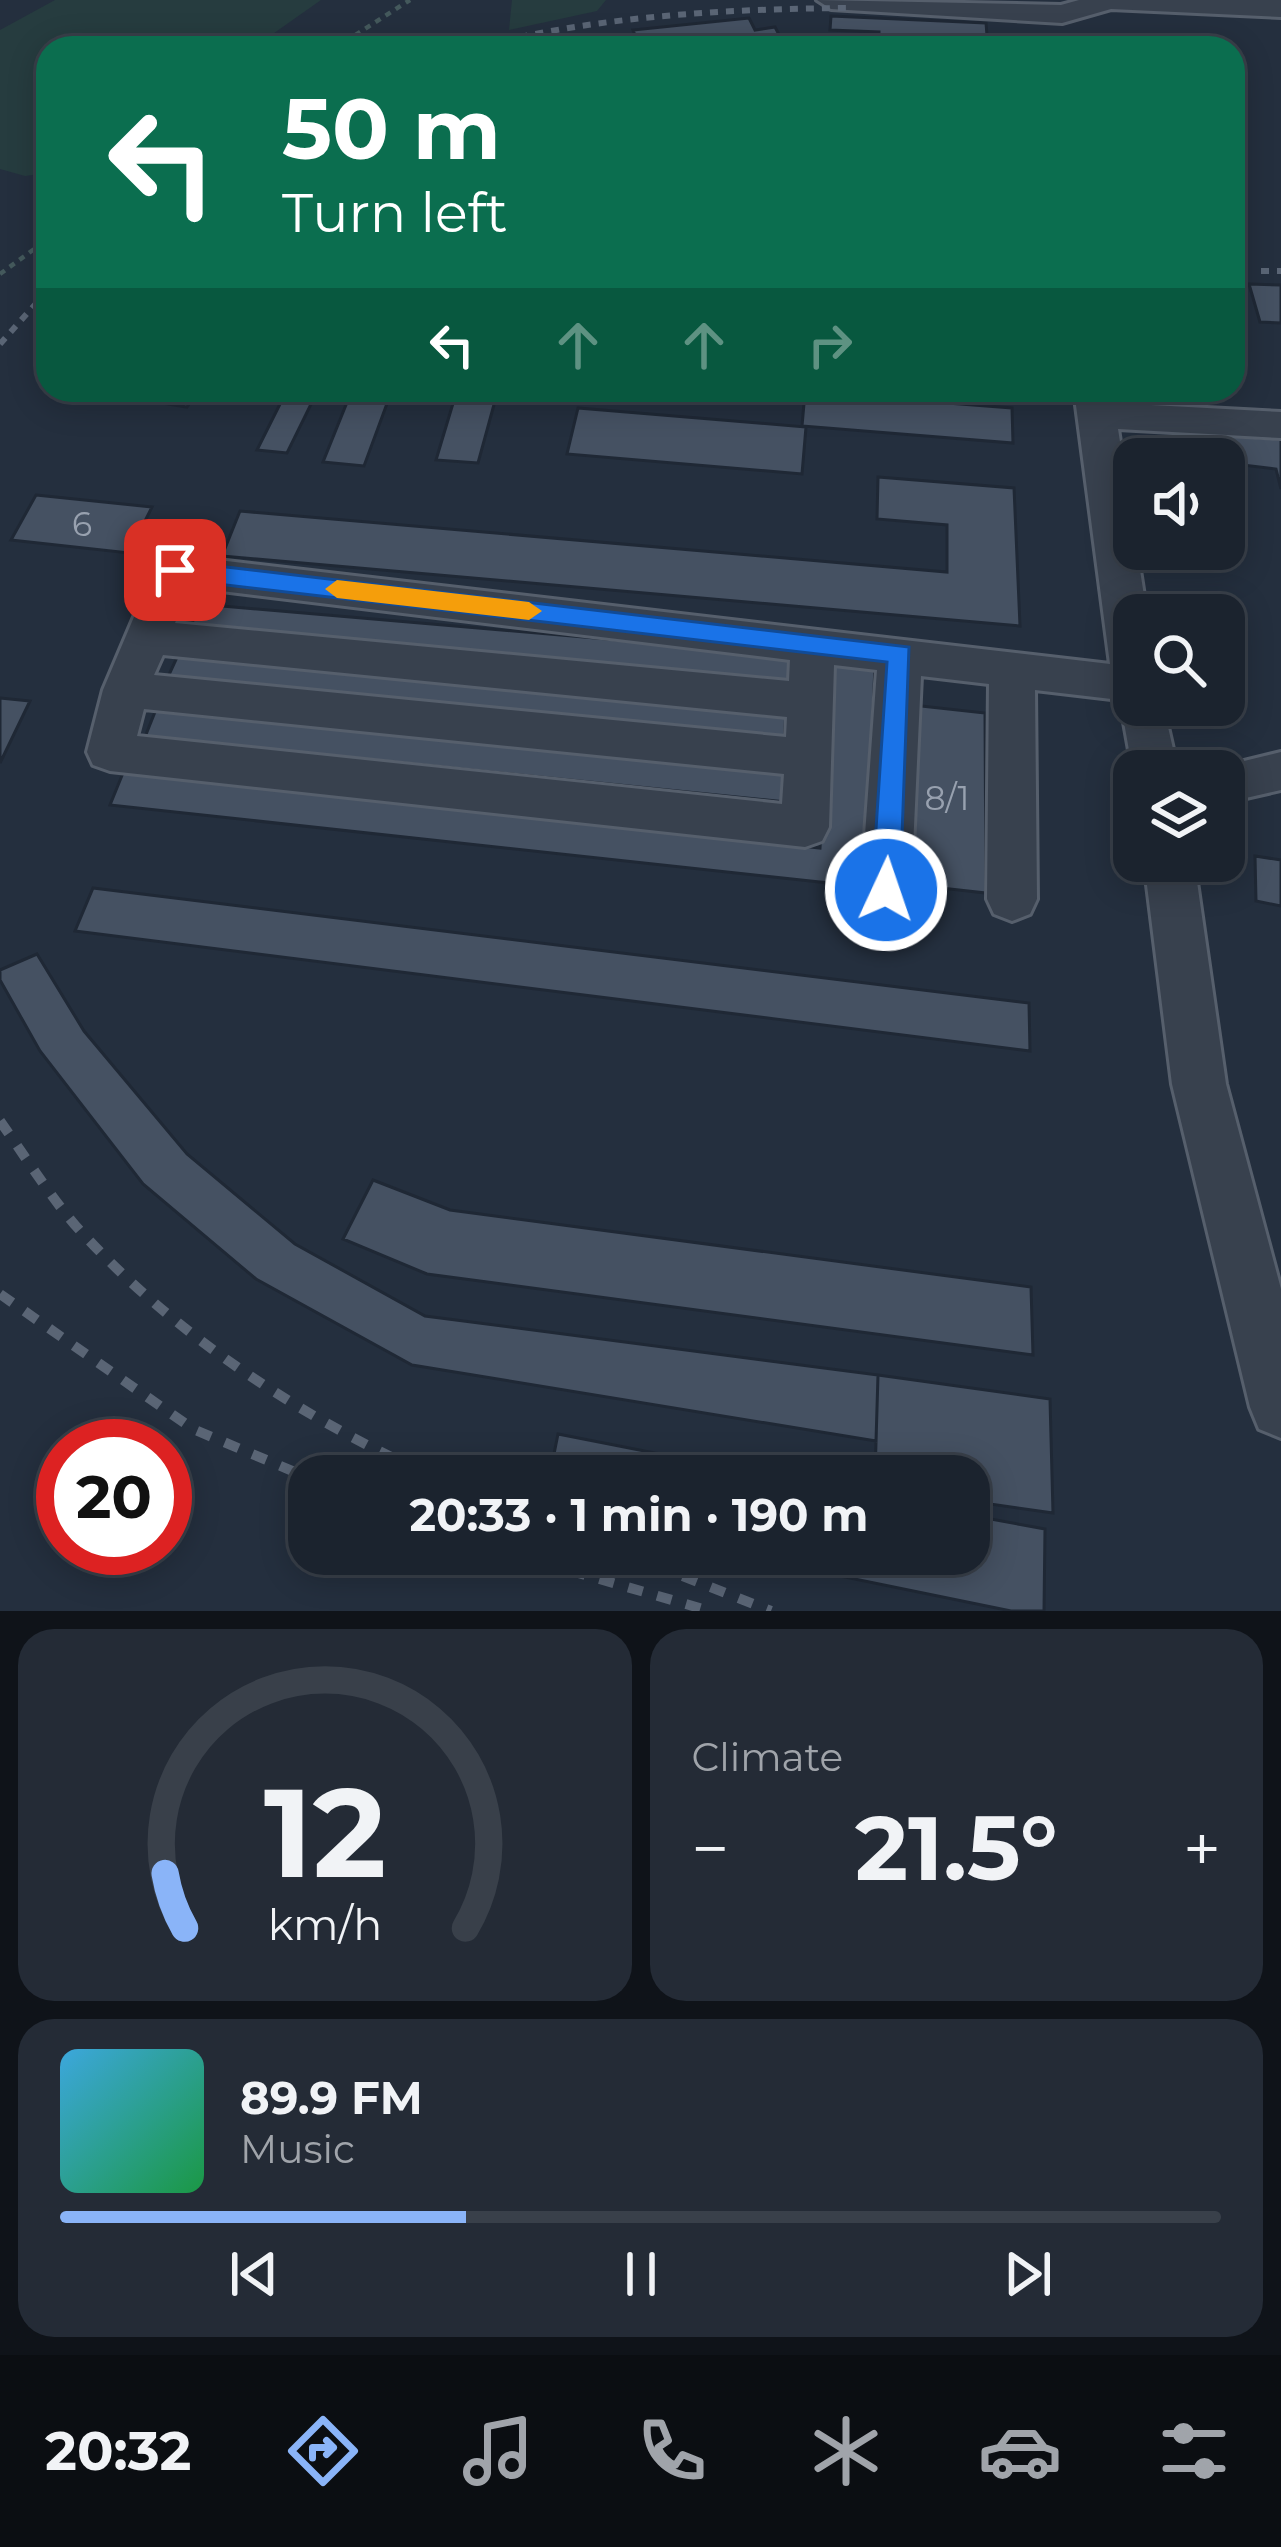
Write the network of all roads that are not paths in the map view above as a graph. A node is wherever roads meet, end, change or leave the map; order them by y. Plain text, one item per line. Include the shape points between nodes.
1 (831, 0) edge
2 (1110, 0) edge
3 (1062, 7) edge
4 (1281, 8) edge
5 (1094, 402) edge
6 (1281, 425) edge
7 (1122, 594) edge
8 (150, 637) junction
9 (814, 644) junction
10 (900, 654) junction
11 (1012, 668) junction
12 (1113, 679) edge
13 (126, 690) junction
14 (810, 701) junction
15 (808, 758) junction
16 (1281, 771) edge
17 (1245, 779) edge
18 (1172, 882) edge
19 (886, 890) dead end
20 (1012, 899) dead end
21 (1281, 1407) edge

1 - 3 street
2 - 3 street
2 - 4 street
5 - 6 street
5 - 7 street
8 - 9 street via 179,560
8 - 13 street
8 - 14 street
9 - 10 street
9 - 14 street
10 - 11 street
10 - 19 street
11 - 12 street
11 - 20 street
13 - 15 street
13 - 15 street via 110,752 805,827
14 - 15 street
16 - 17 street
18 - 21 street via 1199,1084

